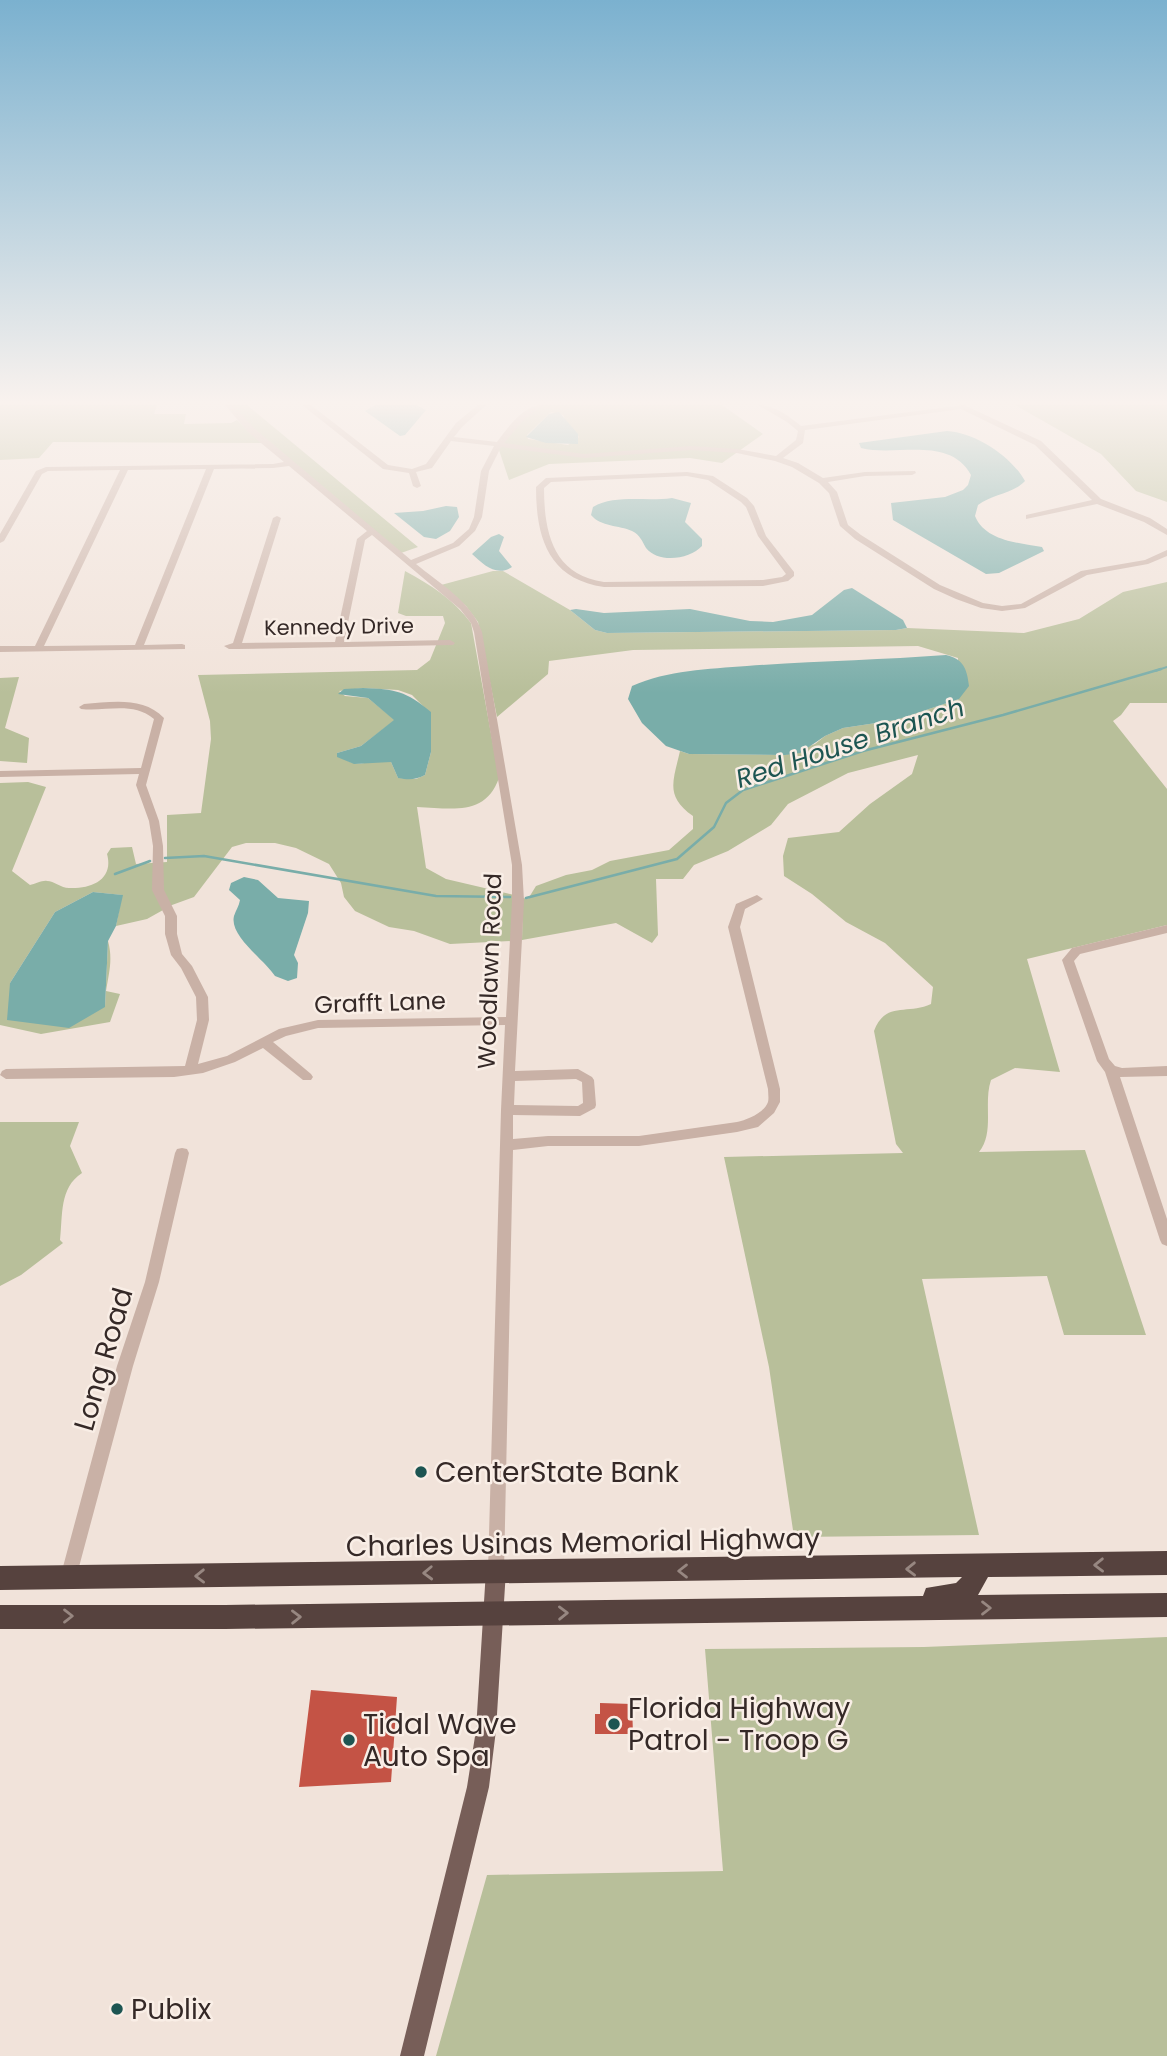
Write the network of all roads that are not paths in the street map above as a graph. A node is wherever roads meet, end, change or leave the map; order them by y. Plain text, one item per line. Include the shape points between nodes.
1 (23, 501) edge
2 (109, 501) edge
3 (197, 501) edge
4 (335, 501) edge
5 (481, 501) edge
6 (539, 501) edge
7 (744, 501) edge
8 (836, 501) edge
9 (1098, 501) joint
10 (277, 517) dead end
11 (1029, 517) dead end
12 (372, 532) junction
13 (1167, 533) edge
14 (0, 541) edge
15 (1167, 553) edge
16 (410, 563) junction
17 (450, 643) dead end
18 (339, 645) junction
19 (233, 646) joint
20 (182, 647) dead end
21 (139, 648) junction
22 (0, 649) edge
23 (38, 649) junction
24 (84, 707) dead end
25 (143, 771) junction
26 (0, 774) edge
27 (757, 899) dead end
28 (1167, 929) edge
29 (512, 1021) junction
30 (266, 1043) junction
31 (190, 1070) junction
32 (1111, 1070) junction
33 (1167, 1071) edge
34 (6, 1074) dead end
35 (509, 1076) junction
36 (307, 1077) dead end
37 (507, 1110) junction
38 (507, 1145) junction
39 (182, 1153) dead end
40 (1167, 1240) edge
41 (1167, 1563) edge
42 (979, 1568) junction
43 (496, 1570) junction
44 (0, 1578) edge
45 (68, 1578) junction
46 (1167, 1605) edge
47 (677, 1611) junction
48 (495, 1614) junction
49 (0, 1617) edge
50 (412, 2056) edge

1 - 14 street
2 - 23 street
3 - 21 street
4 - 12 street, Woodlawn Road
5 - 16 street via 479,518 461,542
6 - 7 street via 544,534 558,562 587,581 749,583 785,579 791,574 762,536
8 - 15 street via 844,526 978,606 1021,607 1083,573 1146,563
9 - 11 street
9 - 13 street
10 - 19 street
12 - 16 street, Woodlawn Road
12 - 18 street via 361,539
16 - 29 street, Woodlawn Road via 463,607 478,632 517,865
17 - 18 street, Kennedy Drive
18 - 19 street, Kennedy Drive
20 - 21 street
21 - 23 street
22 - 23 street
24 - 25 street via 136,707 156,714 157,730
25 - 26 street
25 - 31 street via 141,785 158,846 158,890 171,916 177,956 202,998 203,1020
27 - 38 street via 740,907 734,927 774,1089 774,1102 762,1118 667,1139
28 - 32 street via 1076,951 1068,958 1103,1061
29 - 30 street, Grafft Lane via 318,1024 284,1032
29 - 35 street, Woodlawn Road
30 - 31 street, Grafft Lane
30 - 36 street
31 - 34 street, Grafft Lane
32 - 33 street
32 - 40 street
35 - 37 street, Woodlawn Road
35 - 37 street via 578,1074 588,1080 590,1105 580,1111
37 - 38 street, Woodlawn Road
38 - 43 street, Woodlawn Road
39 - 45 street, Long Road via 152,1282
41 -> 42 highway, Charles Usinas Memorial Highway
42 -> 43 highway, Charles Usinas Memorial Highway
42 - 47 highway via 969,1589 956,1597 750,1599
43 -> 45 highway, Charles Usinas Memorial Highway
43 - 48 main road
44 - 45 highway, Charles Usinas Memorial Highway
47 -> 46 highway
48 -> 47 highway
49 -> 48 highway
48 - 50 main road via 478,1787

